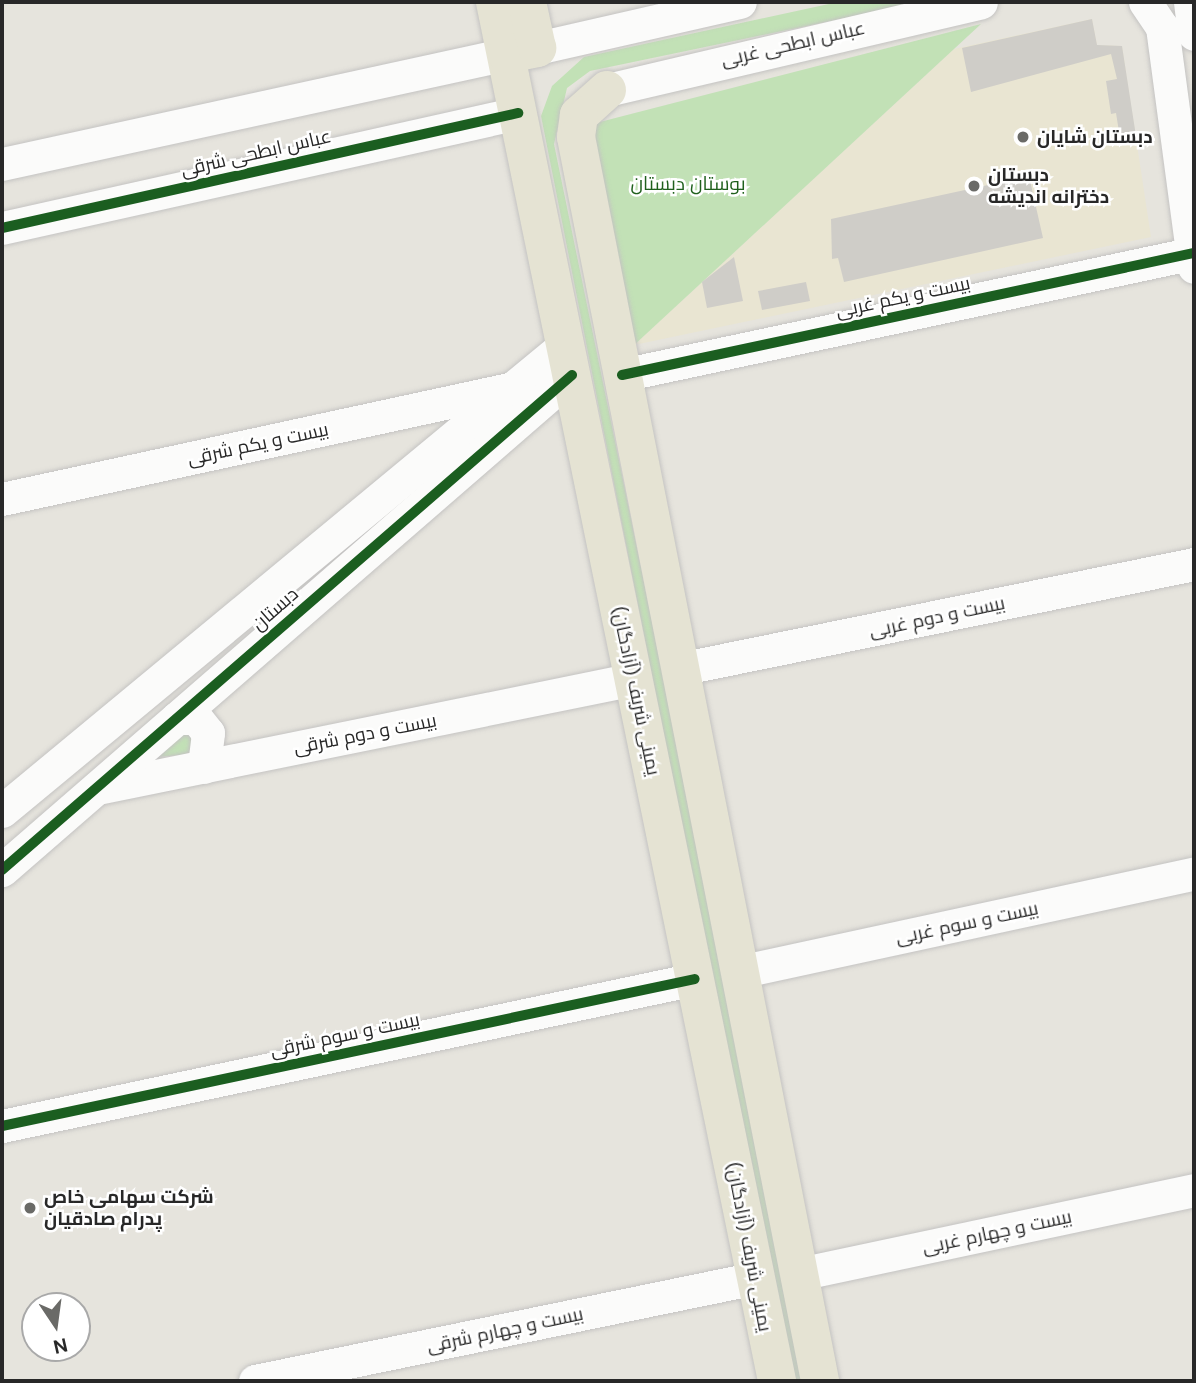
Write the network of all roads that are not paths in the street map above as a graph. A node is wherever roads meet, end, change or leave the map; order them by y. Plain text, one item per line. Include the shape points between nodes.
1 (495, 2) edge
2 (527, 2) edge
3 (740, 2) edge
4 (981, 2) edge
5 (1145, 2) edge
6 (1190, 2) edge
7 (1194, 34) edge
8 (522, 51) junction
9 (607, 90) joint
10 (518, 113) junction
11 (2, 164) edge
12 (2, 228) edge
13 (1194, 258) edge
14 (569, 360) junction
15 (622, 375) junction
16 (514, 388) junction
17 (486, 431) junction
18 (2, 499) edge
19 (1194, 564) edge
20 (680, 669) junction
21 (634, 679) junction
22 (177, 718) junction
23 (204, 767) junction
24 (96, 788) junction
25 (3, 809) edge
26 (2, 870) edge
27 (1194, 874) edge
28 (739, 972) junction
29 (695, 979) junction
30 (2, 1126) edge
31 (1194, 1190) edge
32 (799, 1274) junction
33 (756, 1278) junction
34 (255, 1381) edge
35 (777, 1381) edge
36 (820, 1381) edge

1 - 8 main road, یمینی شریف (آزادگان)
2 - 8 main road, یمینی شریف (آزادگان)
3 - 8 street
4 - 9 street, عباس ابطحی غربی
5 - 13 street via 1162,27
6 - 7 street
8 - 10 main road, یمینی شریف (آزادگان)
8 - 11 street
9 - 15 main road via 579,115 576,137
10 - 12 street, عباس ابطحی شرقی
10 - 14 main road, یمینی شریف (آزادگان)
13 - 15 street, بیست و یکم غربی
14 - 16 street, دبستان
14 - 17 street, دبستان
14 - 21 main road, یمینی شریف (آزادگان)
15 - 20 main road
16 - 17 street, دبستان
16 - 18 street, بیست و یکم شرقی
17 - 22 street, دبستان
17 - 25 street, دبستان
19 - 20 street, بیست و دوم غربی
20 - 28 main road
21 - 23 street, بیست و دوم شرقی
21 - 29 main road, یمینی شریف (آزادگان)
22 - 23 street via 197,718 208,733
22 - 24 street, دبستان
23 - 24 street, بیست و دوم شرقی
24 - 25 street, بیست و دوم شرقی
24 - 26 street, دبستان
27 - 28 street, بیست و سوم غربی
28 - 32 main road
29 - 30 street, بیست و سوم شرقی
29 - 33 main road, یمینی شریف (آزادگان)
31 - 32 street, بیست و چهارم غربی
32 - 36 main road
33 - 34 street, بیست و چهارم شرقی
33 - 35 main road, یمینی شریف (آزادگان)

